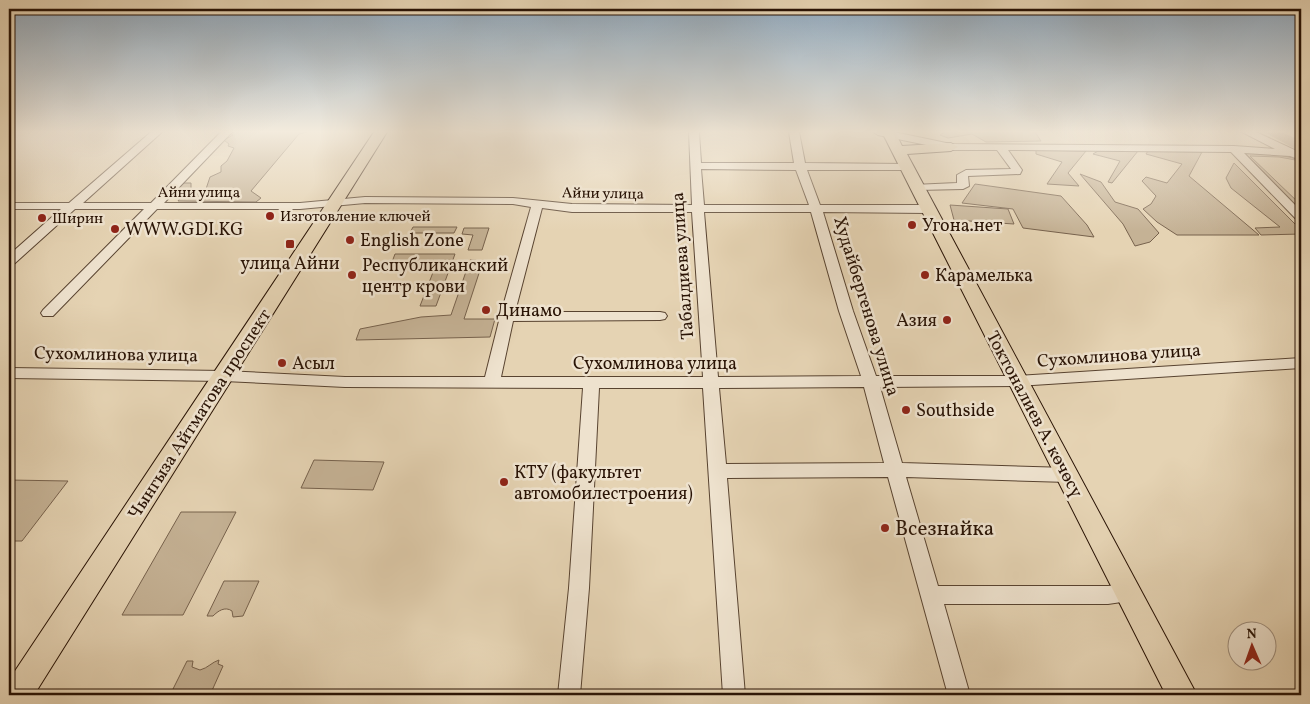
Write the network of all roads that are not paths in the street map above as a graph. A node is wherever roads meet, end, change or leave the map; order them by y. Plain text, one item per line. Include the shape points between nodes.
1 (120, 165) edge
2 (195, 165) edge
3 (360, 165) edge
4 (805, 165) edge
5 (904, 165) edge
6 (1013, 165) edge
7 (1250, 165) edge
8 (695, 166) joint
9 (800, 166) junction
10 (917, 187) junction
11 (336, 203) junction
12 (537, 204) junction
13 (9, 206) edge
14 (74, 206) junction
15 (155, 207) junction
16 (698, 209) junction
17 (816, 209) junction
18 (928, 209) junction
19 (1301, 217) edge
20 (9, 261) edge
21 (48, 313) dead end
22 (660, 316) dead end
23 (507, 317) junction
24 (1301, 363) edge
25 (9, 373) edge
26 (224, 376) junction
27 (870, 381) junction
28 (1018, 381) junction
29 (492, 383) junction
30 (591, 383) junction
31 (711, 383) junction
32 (896, 470) junction
33 (717, 471) junction
34 (1068, 475) junction
35 (1128, 593) junction
36 (930, 595) junction
37 (18, 695) edge
38 (569, 695) edge
39 (734, 695) edge
40 (959, 695) edge
41 (1182, 695) edge

1 - 14 street
2 - 15 street
3 - 11 main road, Чынгыза Айтматова проспект
4 - 9 street
5 - 10 main road, Токтоналиев А. көчөсү
6 - 10 street via 1016,172 962,175 962,186
7 - 19 street
8 - 9 street
8 - 16 street, Табалдиева улица
9 - 17 street, Худайбергенова улица
10 - 18 main road, Токтоналиев А. көчөсү
11 - 12 street, Айни улица via 350,200
11 - 15 street, Айни улица via 318,206
11 - 26 main road, Чынгыза Айтматова проспект
12 - 16 street, Айни улица via 558,208
12 - 23 street
13 - 14 street, Айни улица
14 - 15 street, Айни улица
14 - 20 street
15 - 21 street
16 - 17 street, Айни улица
16 - 31 street, Табалдиева улица
17 - 18 street, Айни улица
17 - 27 street, Худайбергенова улица
18 - 28 main road, Токтоналиев А. көчөсү
22 - 23 street
23 - 29 street
24 - 28 street, Сухомлинова улица
25 - 26 street, Сухомлинова улица
26 - 29 street, Сухомлинова улица via 345,382
26 - 37 main road, Чынгыза Айтматова проспект
27 - 28 street, Сухомлинова улица
27 - 31 street, Сухомлинова улица
27 - 32 street, Худайбергенова улица
28 - 34 main road, Токтоналиев А. көчөсү
29 - 30 street, Сухомлинова улица
30 - 31 street, Сухомлинова улица
30 - 38 street
31 - 33 street, Табалдиева улица
32 - 33 street
32 - 34 street
32 - 36 street, Худайбергенова улица
33 - 39 street, Табалдиева улица
34 - 35 main road, Токтоналиев А. көчөсү
35 - 36 street
35 - 41 main road, Токтоналиев А. көчөсү
36 - 40 street, Худайбергенова улица

